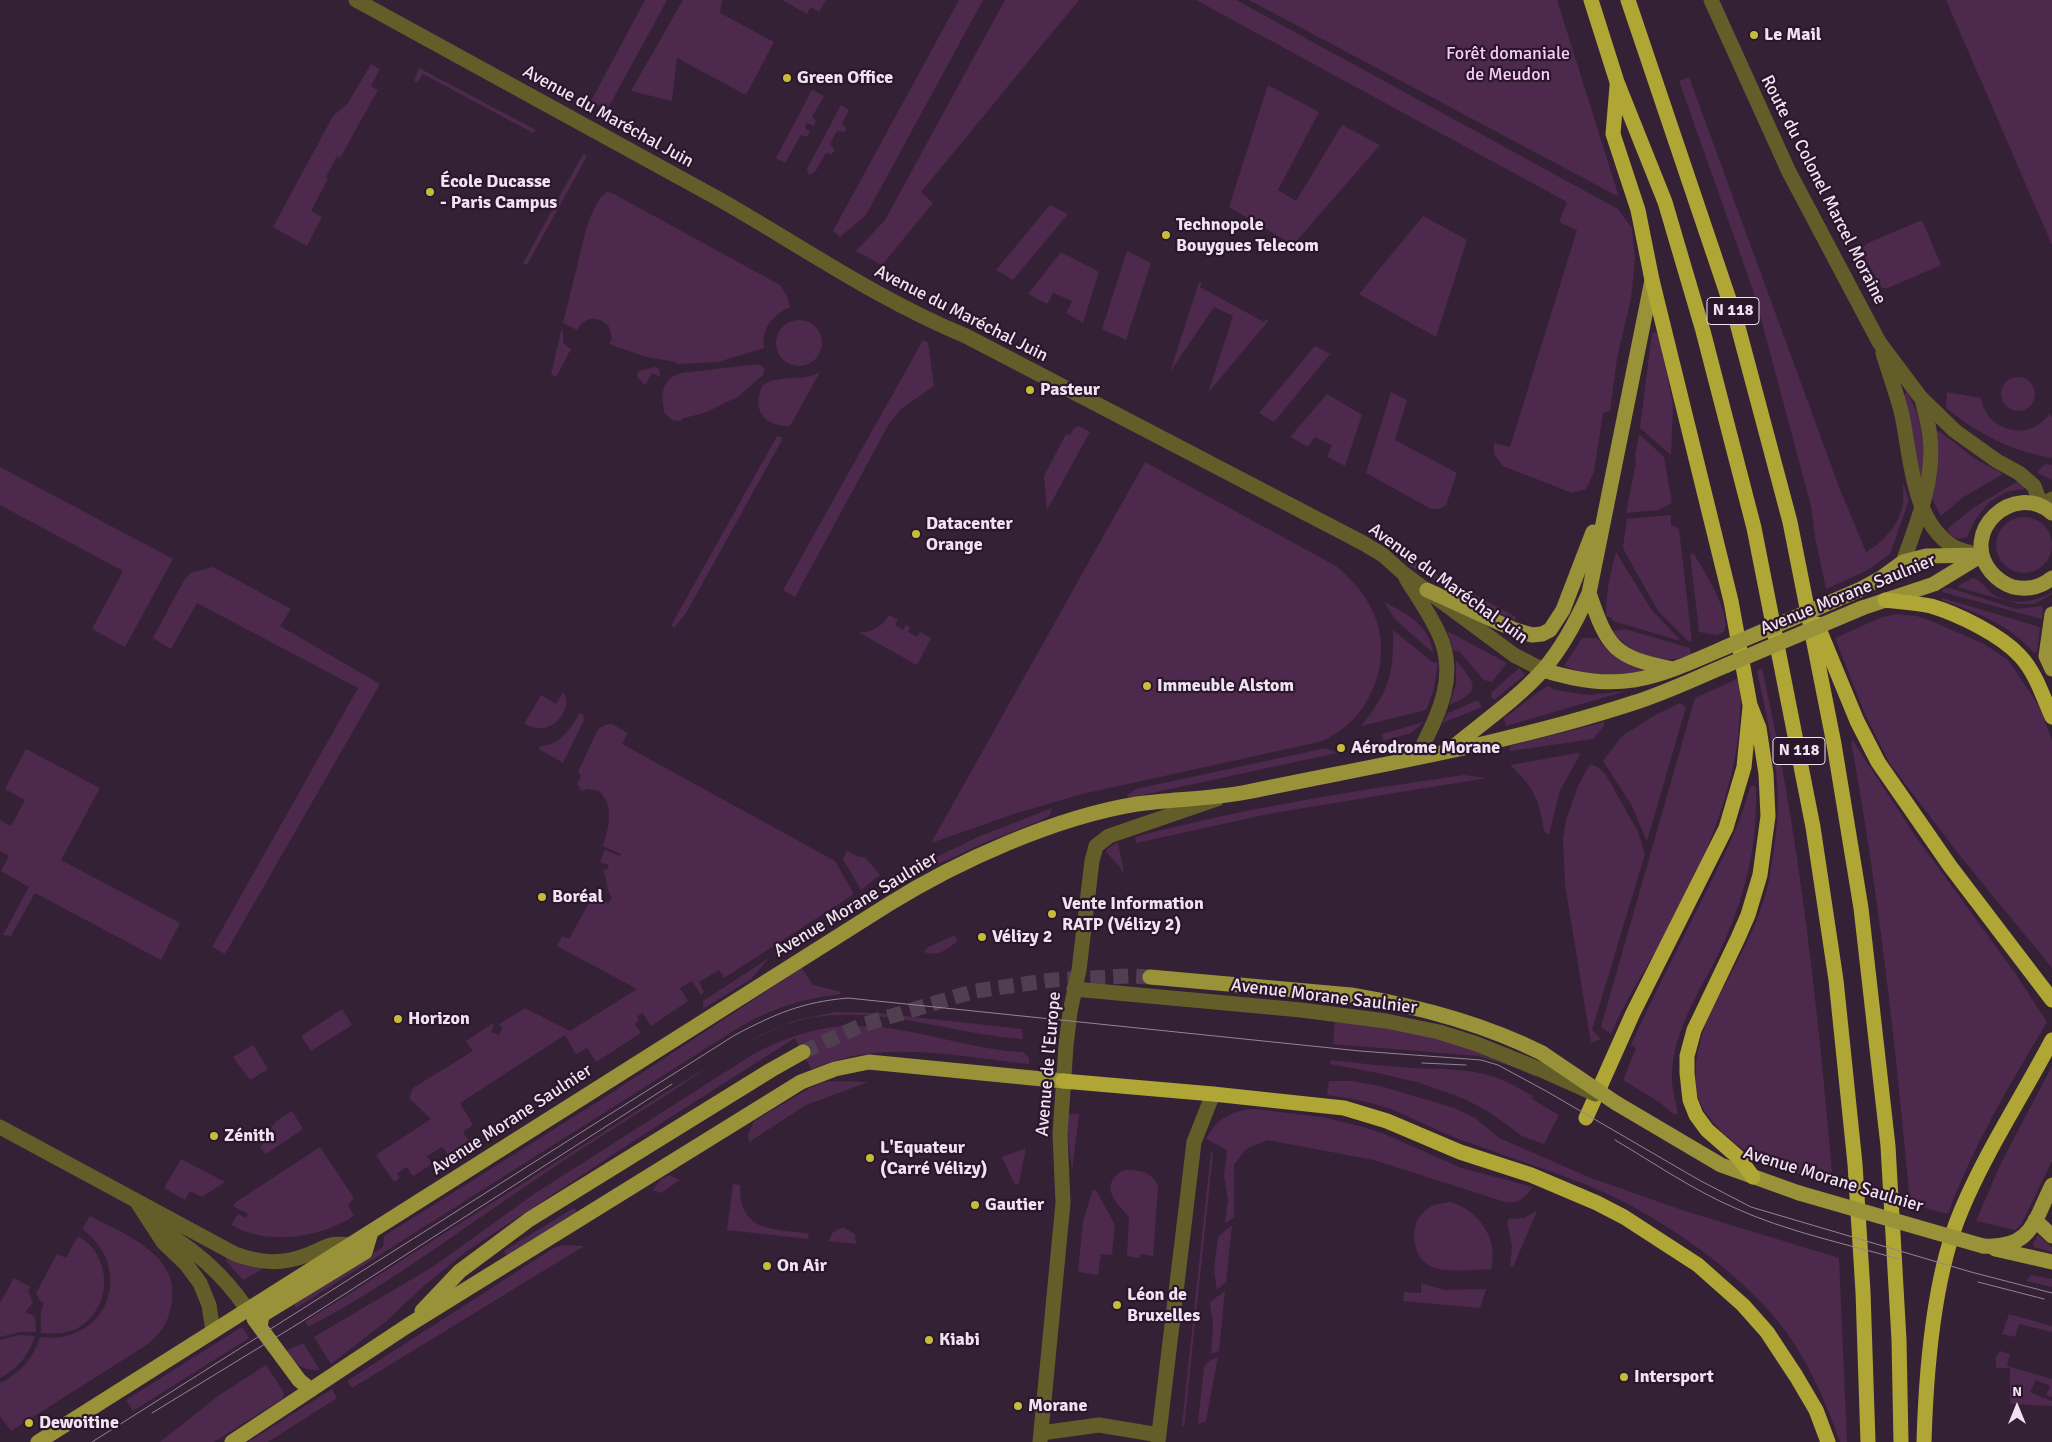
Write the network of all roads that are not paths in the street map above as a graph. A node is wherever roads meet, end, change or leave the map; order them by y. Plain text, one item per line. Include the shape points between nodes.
1 (356, 0) edge
2 (1591, 0) edge
3 (1628, 0) edge
4 (1711, 0) edge
5 (1617, 82) junction
6 (1652, 280) junction
7 (1879, 342) junction
8 (1921, 398) junction
9 (1607, 497) junction
10 (2048, 506) edge
11 (1921, 508) junction
12 (1981, 555) junction
13 (1903, 562) junction
14 (1403, 573) junction
15 (2052, 578) edge
16 (1427, 590) junction
17 (1589, 593) junction
18 (1804, 593) junction
19 (1885, 600) junction
20 (2052, 614) edge
21 (2052, 669) edge
22 (1543, 670) junction
23 (1674, 670) junction
24 (1750, 705) junction
25 (2052, 717) edge
26 (1449, 750) junction
27 (1417, 757) junction
28 (1233, 794) junction
29 (1150, 977) tunnel mouth
30 (1074, 989) junction
31 (2050, 998) edge
32 (2052, 1040) edge
33 (803, 1052) tunnel mouth
34 (1063, 1081) junction
35 (1213, 1094) junction
36 (1616, 1103) junction
37 (1586, 1118) dead end
38 (0, 1127) edge
39 (1753, 1177) junction
40 (2052, 1185) edge
41 (134, 1199) junction
42 (2035, 1220) junction
43 (151, 1222) junction
44 (371, 1232) junction
45 (2052, 1236) edge
46 (351, 1245) junction
47 (1984, 1246) junction
48 (2052, 1262) edge
49 (247, 1309) junction
50 (407, 1326) junction
51 (260, 1327) junction
52 (213, 1331) junction
53 (311, 1390) junction
54 (1040, 1437) edge
55 (1159, 1439) edge
56 (38, 1442) edge
57 (232, 1442) edge
58 (1828, 1442) edge
59 (1868, 1442) edge
60 (1901, 1442) edge
61 (1924, 1442) edge

1 - 14 street, Avenue du Maréchal Juin via 726,203 913,312 966,336 1363,543
2 - 5 highway, N 118
3 - 18 highway, N 118 via 1737,323 1790,522
4 - 7 street, Route du Colonel Marcel Moraine via 1788,172
5 - 6 highway via 1613,134 1638,210
5 - 59 highway, N 118 via 1665,202 1704,331 1754,528 1813,827 1836,980 1855,1164 1864,1292
6 - 9 main road
6 - 24 highway via 1731,601
7 - 8 street, Route du Colonel Marcel Moraine
7 - 11 street, Route du Colonel Marcel Moraine via 1901,413
8 - 10 street, Route du Colonel Marcel Moraine via 1955,431 2019,473 2034,486
8 - 11 street via 1931,455
9 - 16 main road via 1563,610 1550,630 1532,635 1516,630
9 - 17 main road
10 - 12 main road via 2026,503 2001,509 1984,529
11 - 12 street, Route du Colonel Marcel Moraine via 1952,546
11 - 13 street
12 - 13 main road, Avenue Morane Saulnier via 1926,556
12 - 15 main road via 1996,578 2007,585 2033,588
12 - 19 main road, Avenue Morane Saulnier via 1934,584
13 - 23 main road, Avenue Morane Saulnier, bridge via 1859,590
14 - 16 street, Avenue du Maréchal Juin
14 - 27 street via 1439,633 1446,657 1446,691 1440,712
16 - 22 street, Avenue du Maréchal Juin via 1514,655
17 - 22 main road via 1566,638
17 - 23 main road via 1601,629 1613,645 1634,660
18 - 31 highway via 1857,721 1878,762 1950,866
18 - 60 highway, N 118 via 1844,802 1871,987 1888,1146
19 - 25 highway via 1930,606 1957,616 2006,644 2029,668
19 - 26 main road, Avenue Morane Saulnier, bridge via 1635,702 1555,726
20 - 21 main road via 2046,656
22 - 23 main road, Avenue Morane Saulnier via 1584,681 1607,683 1645,679
22 - 26 main road, Avenue Morane Saulnier
24 - 37 highway via 1744,767 1726,828 1633,1014
24 - 39 highway via 1760,728 1766,774 1768,816 1764,852 1748,915 1694,1030 1687,1056 1687,1073 1690,1100 1696,1115 1707,1130 1739,1158
26 - 27 main road, Avenue Morane Saulnier
27 - 28 main road, Avenue Morane Saulnier
28 - 30 street, Avenue de l'Europe via 1109,836 1096,846
28 - 44 main road, Avenue Morane Saulnier via 1137,804 1073,820 992,850 914,888
29 - 36 main road, Avenue Morane Saulnier, bridge via 1351,995 1441,1014 1480,1026 1542,1053
30 - 34 street, Avenue de l'Europe
30 - 36 street, Avenue Morane Saulnier, bridge via 1301,1010 1386,1021 1439,1032 1540,1069
32 - 61 highway via 1992,1147 1961,1212 1950,1244 1932,1340
33 - 50 main road via 510,1233 460,1271
34 - 35 highway
34 - 50 main road via 869,1062 835,1069 801,1082
34 - 54 street, Avenue de l'Europe via 1060,1134 1063,1203
35 - 55 street, Avenue de l'Europe via 1194,1142
35 - 58 highway via 1344,1108 1387,1120 1460,1152 1532,1175 1624,1217 1698,1265 1743,1305 1767,1332 1796,1376 1816,1410
36 - 39 main road, Avenue Morane Saulnier via 1721,1165
38 - 41 street
39 - 47 main road, Avenue Morane Saulnier, bridge
40 - 42 main road
41 - 43 street
41 - 46 street via 250,1259 277,1263 306,1256 334,1243
42 - 45 main road
42 - 47 main road via 2028,1234 2020,1239 2003,1246
43 - 49 street via 214,1268
43 - 52 street via 163,1242 200,1283 209,1305
44 - 46 main road, Avenue Morane Saulnier
44 - 51 main road via 365,1252 262,1316
46 - 49 main road, Avenue Morane Saulnier
47 - 48 main road, Avenue Morane Saulnier
49 - 51 main road
49 - 52 main road, Avenue Morane Saulnier
50 - 53 main road
51 - 53 main road via 298,1380
52 - 56 main road, Avenue Morane Saulnier
53 - 57 main road
54 - 55 street, Avenue de l'Europe via 1099,1425

